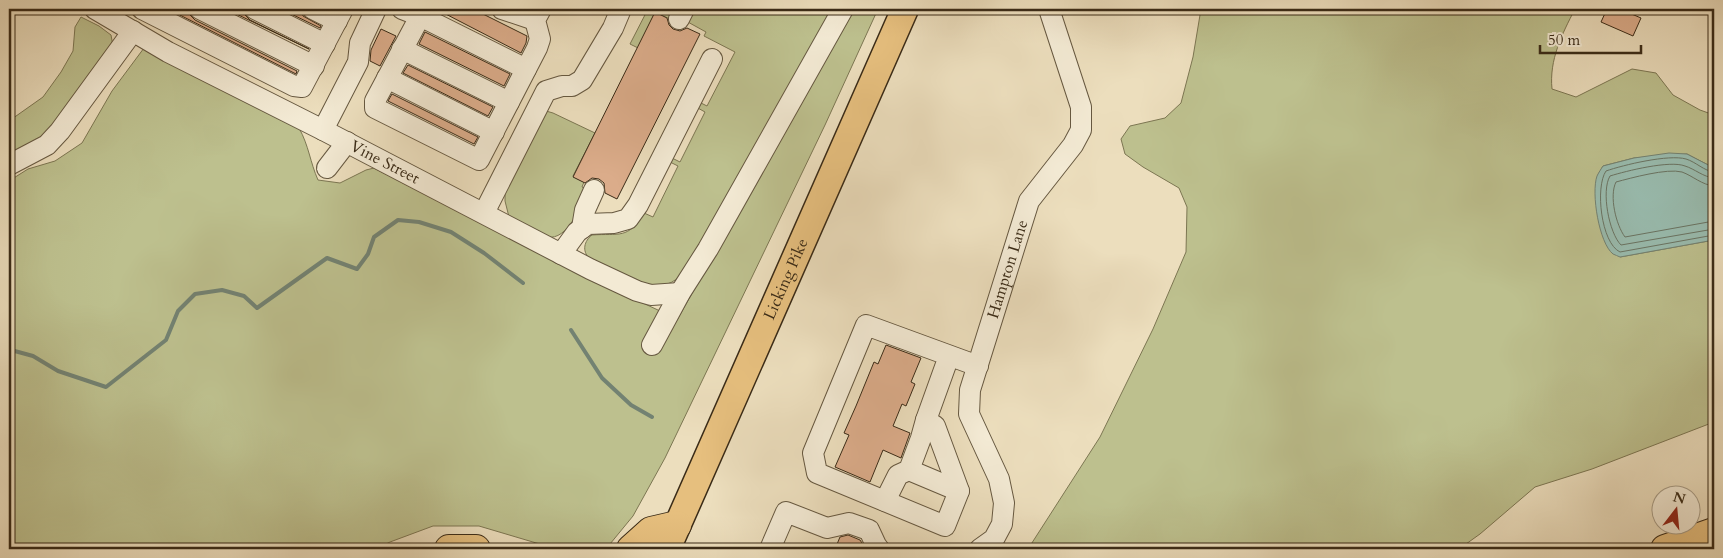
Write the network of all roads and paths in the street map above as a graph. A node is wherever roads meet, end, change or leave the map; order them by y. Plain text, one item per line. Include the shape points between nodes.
1 (95, 9) edge
2 (142, 9) edge
3 (200, 9) edge
4 (255, 9) edge
5 (313, 9) edge
6 (376, 9) edge
7 (402, 9) edge
8 (502, 9) edge
9 (621, 9) edge
10 (843, 9) edge
11 (905, 9) edge
12 (1049, 9) edge
13 (422, 12) edge
14 (538, 14) edge
15 (340, 15) edge
16 (133, 31) junction
17 (325, 44) junction
18 (402, 49) junction
19 (712, 59) dead end
20 (314, 66) junction
21 (526, 69) junction
22 (387, 78) junction
23 (509, 102) junction
24 (324, 130) junction
25 (494, 132) junction
26 (347, 142) junction
27 (9, 165) edge
28 (327, 168) dead end
29 (594, 190) dead end
30 (484, 213) junction
31 (582, 228) junction
32 (561, 254) junction
33 (680, 292) junction
34 (652, 345) dead end
35 (949, 356) junction
36 (978, 366) junction
37 (926, 420) junction
38 (909, 470) junction
39 (959, 492) junction
40 (885, 501) junction
41 (1714, 532) edge
42 (672, 537) edge
43 (987, 544) edge
44 (449, 549) edge
45 (476, 549) edge
46 (631, 549) edge
47 (770, 549) edge
48 (879, 549) edge
49 (1665, 549) edge

1 - 16 street, Vine Street
2 - 20 street via 294,86 302,87
3 - 20 street
4 - 17 street
5 - 15 street
6 - 24 street via 360,43 358,62
7 - 13 street
8 - 14 street
9 - 30 street via 582,80 572,86 546,91
10 - 33 street via 713,241
11 - 42 main road, Licking Pike
12 - 36 street, Hampton Lane via 1081,107 1080,130 1073,145 1029,201
13 - 18 street
13 - 21 street
14 - 21 street via 540,39
15 - 17 street
16 - 24 street, Vine Street via 168,52
16 - 27 street via 48,145
17 - 20 street
18 - 22 street
18 - 23 street
19 - 31 street via 628,220 588,224
21 - 23 street
22 - 25 street
22 - 25 street via 375,101 375,108 479,160
23 - 25 street
24 - 26 street, Vine Street
26 - 28 street
26 - 30 street, Vine Street
29 - 31 street via 585,210
30 - 32 street, Vine Street
31 - 32 street
32 - 33 street, Vine Street via 637,291 651,295
33 - 34 street
35 - 36 street
35 - 37 street
35 - 40 street via 866,325 813,453 817,473
36 - 43 street, Hampton Lane via 970,390 969,414 999,479 1004,503 1002,524
37 - 38 street
37 - 39 street via 935,426
38 - 39 street
38 - 40 street via 898,475
39 - 40 street via 945,526
41 - 49 highway
42 - 46 highway via 651,531
44 - 45 highway
47 - 48 street via 786,512 827,528 850,523 869,530

